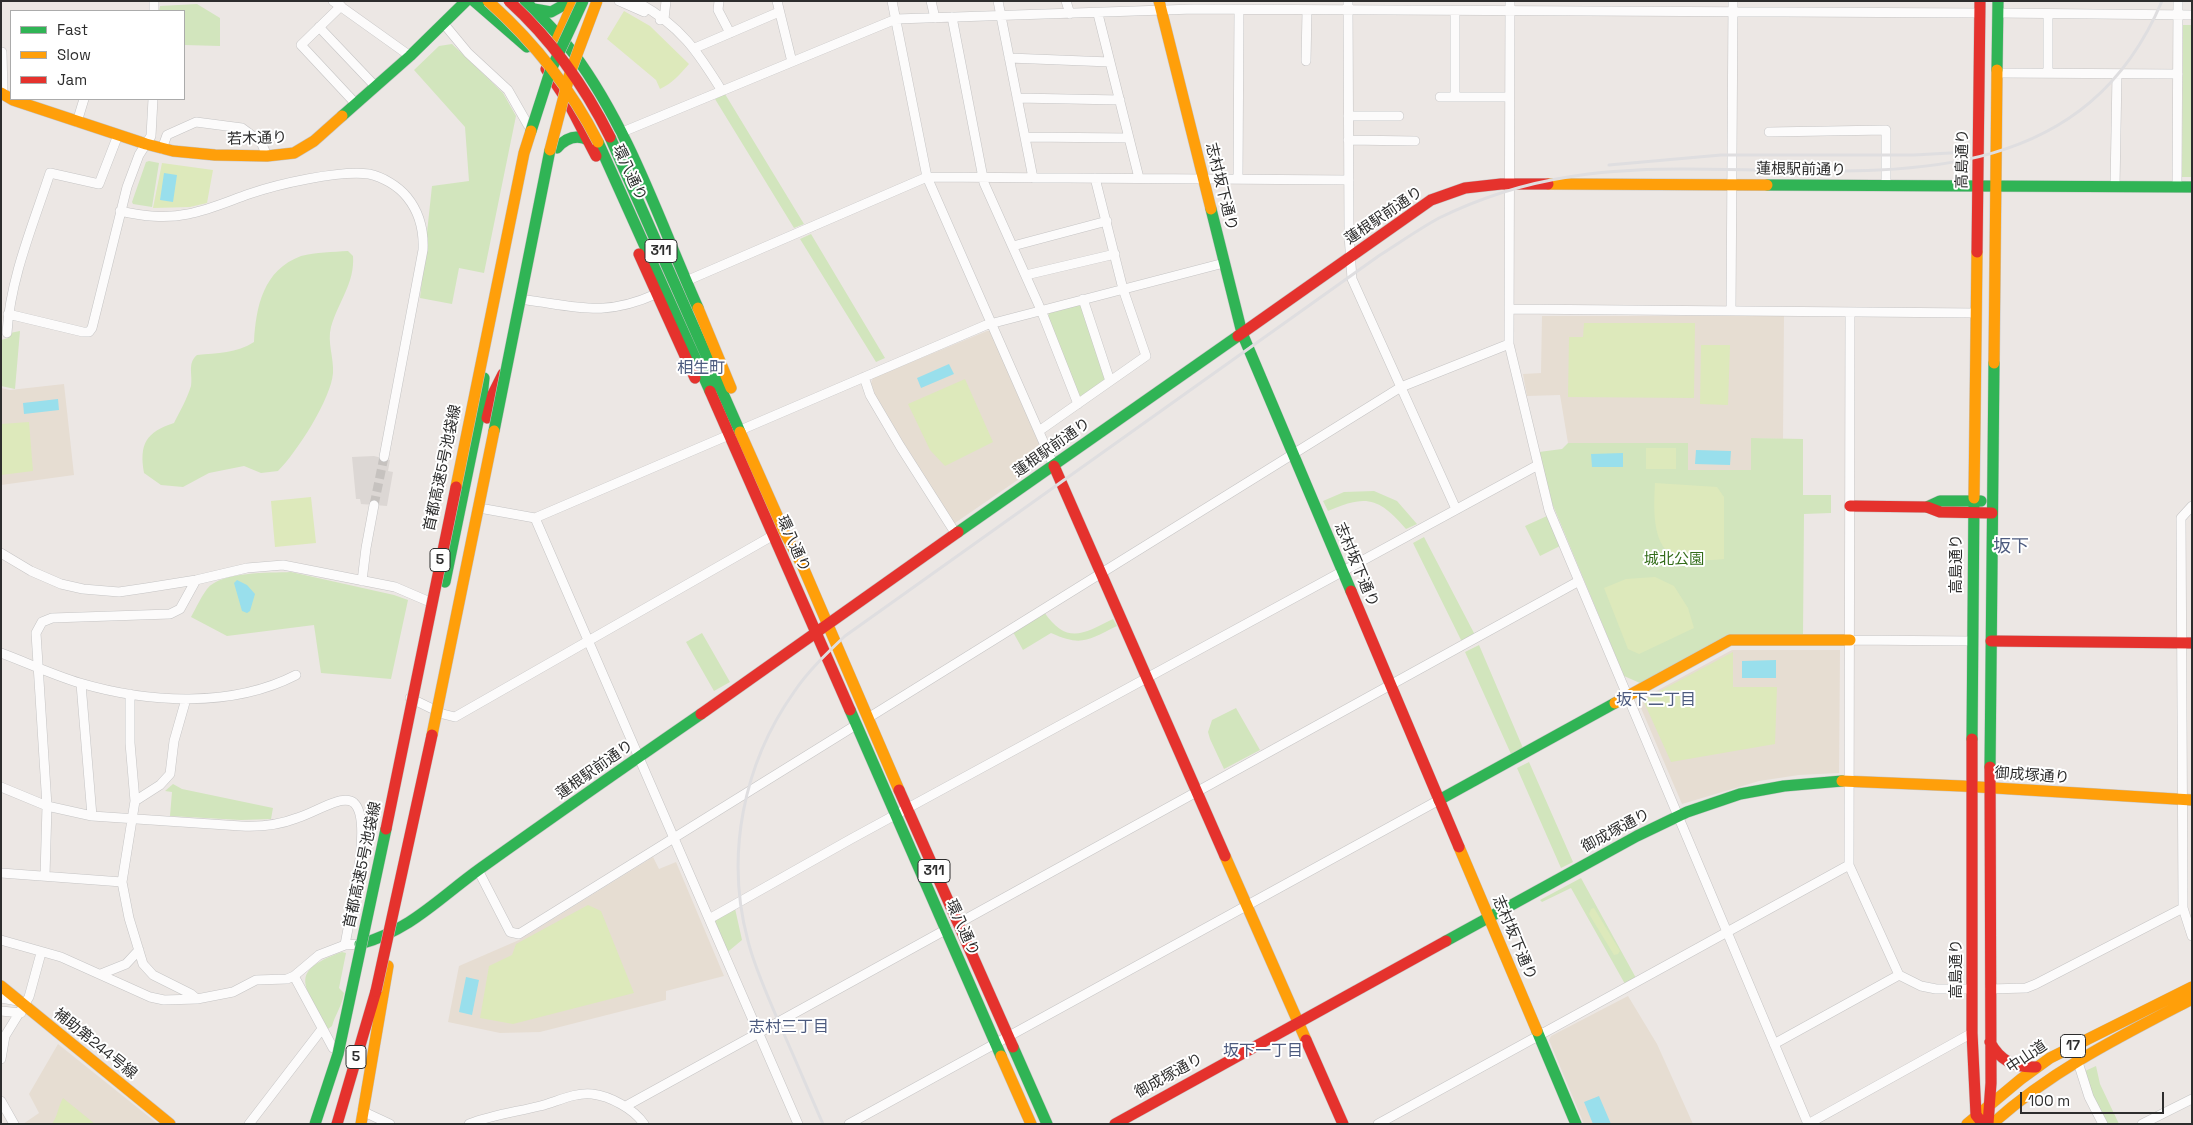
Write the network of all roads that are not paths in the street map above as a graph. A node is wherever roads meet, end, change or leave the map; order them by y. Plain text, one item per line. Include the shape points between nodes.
1 (466, 1) edge
2 (474, 1) edge
3 (488, 1) edge
4 (509, 1) edge
5 (525, 1) edge
6 (572, 1) edge
7 (582, 1) edge
8 (597, 1) edge
9 (604, 1) edge
10 (619, 1) edge
11 (666, 1) edge
12 (719, 1) edge
13 (777, 1) edge
14 (892, 1) edge
15 (931, 1) edge
16 (998, 1) edge
17 (1066, 1) edge
18 (1734, 1) edge
19 (1998, 1) edge
20 (2178, 1) edge
21 (637, 2) edge
22 (337, 4) edge
23 (1160, 6) edge
24 (1348, 6) edge
25 (1510, 6) edge
26 (1980, 7) edge
27 (1460, 8) edge
28 (534, 9) junction
29 (1239, 10) junction
30 (1307, 11) junction
31 (779, 12) junction
32 (1733, 12) junction
33 (1998, 13) junction
34 (1070, 14) junction
35 (1098, 14) junction
36 (2048, 14) junction
37 (2179, 15) junction
38 (2192, 15) edge
39 (1000, 16) junction
40 (935, 18) junction
41 (952, 18) junction
42 (664, 19) junction
43 (896, 19) junction
44 (444, 24) junction
45 (319, 27) junction
46 (730, 33) junction
47 (558, 35) junction
48 (695, 48) junction
49 (2, 52) edge
50 (410, 56) junction
51 (1009, 58) junction
52 (580, 61) junction
53 (1306, 61) dead end
54 (792, 62) junction
55 (1110, 62) junction
56 (545, 68) junction
57 (1997, 73) junction
58 (2048, 73) junction
59 (2117, 74) junction
60 (2178, 74) junction
61 (375, 86) junction
62 (722, 91) junction
63 (2, 93) edge
64 (1440, 97) dead end
65 (1455, 97) junction
66 (1510, 97) junction
67 (1017, 98) junction
68 (13, 100) edge
69 (84, 100) edge
70 (153, 100) edge
71 (1120, 100) junction
72 (568, 102) junction
73 (356, 104) junction
74 (1348, 116) junction
75 (1399, 116) dead end
76 (77, 122) junction
77 (528, 125) junction
78 (1769, 132) dead end
79 (620, 133) junction
80 (118, 135) junction
81 (1025, 137) junction
82 (1129, 138) junction
83 (588, 140) junction
84 (1348, 140) junction
85 (1415, 141) dead end
86 (146, 144) junction
87 (162, 148) junction
88 (557, 148) junction
89 (267, 156) junction
90 (928, 177) junction
91 (984, 177) junction
92 (1033, 178) junction
93 (1095, 178) junction
94 (1139, 178) junction
95 (1204, 178) junction
96 (1238, 179) junction
97 (1348, 180) junction
98 (1509, 184) junction
99 (1732, 184) junction
100 (1886, 186) junction
101 (1978, 186) junction
102 (1995, 186) junction
103 (2115, 187) junction
104 (2177, 187) junction
105 (2192, 187) edge
106 (120, 211) junction
107 (1107, 221) junction
108 (1013, 246) junction
109 (1115, 254) junction
110 (1350, 257) junction
111 (1224, 263) junction
112 (1026, 275) junction
113 (686, 281) junction
114 (1124, 288) junction
115 (656, 294) junction
116 (1083, 299) junction
117 (527, 300) junction
118 (1508, 309) junction
119 (1041, 310) junction
120 (1732, 311) junction
121 (1850, 312) junction
122 (1976, 313) junction
123 (8, 314) junction
124 (992, 324) junction
125 (489, 330) junction
126 (7, 333) dead end
127 (1242, 333) junction
128 (518, 342) junction
129 (1509, 344) junction
130 (864, 377) junction
131 (1110, 381) junction
132 (1401, 387) junction
133 (1078, 404) junction
134 (732, 431) junction
135 (1038, 431) junction
136 (1292, 454) junction
137 (384, 458) tunnel mouth
138 (1538, 465) junction
139 (1054, 466) junction
140 (470, 477) junction
141 (374, 505) tunnel mouth
142 (1850, 506) junction
143 (2192, 506) edge
144 (1973, 507) junction
145 (1992, 507) junction
146 (485, 509) junction
147 (1456, 509) junction
148 (2188, 513) edge
149 (535, 518) junction
150 (956, 534) junction
151 (772, 536) junction
152 (1, 553) edge
153 (1342, 571) junction
154 (1101, 573) junction
155 (196, 580) junction
156 (362, 581) junction
157 (1579, 581) junction
158 (430, 602) junction
159 (827, 625) junction
160 (815, 633) junction
161 (1850, 640) junction
162 (1972, 641) junction
163 (588, 642) junction
164 (1991, 642) junction
165 (2187, 643) edge
166 (1, 653) edge
167 (38, 667) junction
168 (296, 676) dead end
169 (1147, 678) junction
170 (82, 684) junction
171 (1390, 686) junction
172 (130, 694) junction
173 (1628, 696) junction
174 (410, 698) junction
175 (186, 699) junction
176 (443, 714) junction
177 (868, 718) junction
178 (856, 725) junction
179 (639, 757) junction
180 (1850, 781) junction
181 (1971, 787) junction
182 (1, 788) edge
183 (1990, 788) junction
184 (1197, 792) junction
185 (1439, 800) junction
186 (2187, 800) edge
187 (135, 801) junction
188 (48, 806) junction
189 (902, 813) junction
190 (92, 816) junction
191 (1678, 816) junction
192 (133, 820) junction
193 (674, 837) junction
194 (1849, 865) junction
195 (478, 870) junction
196 (1, 873) edge
197 (45, 876) junction
198 (122, 882) junction
199 (1248, 905) junction
200 (2182, 908) junction
201 (1488, 917) junction
202 (709, 919) junction
203 (952, 927) junction
204 (1728, 932) junction
205 (394, 933) junction
206 (2192, 936) edge
207 (1, 940) edge
208 (360, 944) junction
209 (345, 945) junction
210 (139, 950) junction
211 (41, 953) junction
212 (100, 974) junction
213 (1899, 974) junction
214 (294, 976) junction
215 (380, 978) junction
216 (1, 986) edge
217 (2192, 987) edge
218 (1972, 989) junction
219 (1990, 989) junction
220 (1, 998) edge
221 (197, 999) junction
222 (2192, 999) edge
223 (21, 1007) junction
224 (1, 1011) edge
225 (1298, 1022) junction
226 (322, 1029) junction
227 (343, 1030) junction
228 (759, 1033) junction
229 (1972, 1033) junction
230 (1008, 1036) junction
231 (1539, 1036) junction
232 (1990, 1042) junction
233 (997, 1043) junction
234 (1774, 1044) junction
235 (333, 1048) junction
236 (1, 1059) edge
237 (2077, 1059) junction
238 (2036, 1067) junction
239 (2192, 1099) edge
240 (1, 1101) edge
241 (1991, 1103) junction
242 (626, 1106) junction
243 (360, 1119) edge
244 (1980, 1120) edge
245 (14, 1124) edge
246 (170, 1124) edge
247 (249, 1124) edge
248 (309, 1124) edge
249 (315, 1124) edge
250 (338, 1124) edge
251 (390, 1124) edge
252 (469, 1124) edge
253 (644, 1124) edge
254 (798, 1124) edge
255 (849, 1124) edge
256 (1031, 1124) edge
257 (1047, 1124) edge
258 (1115, 1124) edge
259 (1343, 1124) edge
260 (1378, 1124) edge
261 (1576, 1124) edge
262 (1808, 1124) edge
263 (1967, 1124) edge
264 (1988, 1124) edge
265 (1992, 1124) edge
266 (2103, 1124) edge
267 (2142, 1124) edge

1 - 44 main road, 若木通り
2 - 56 main road via 522,41
3 - 134 main road, 環八通り / 311, bridge via 542,53 575,97
4 - 134 main road, 環八通り / 311, bridge via 554,46 600,116 712,365
5 - 28 main road
6 - 28 main road via 551,12
6 - 47 main road
7 - 227 main road, 首都高速5号池袋線 / 5, bridge via 550,72 522,162
8 - 215 main road, 5, bridge via 568,74 554,133 451,646
9 - 52 main road
10 - 42 street via 661,21
11 - 42 street
12 - 46 street via 718,10
13 - 31 street
14 - 43 street
15 - 40 street
16 - 39 street
17 - 34 street
18 - 32 street
19 - 33 main road
20 - 37 street
21 - 42 street
22 - 45 street
22 - 50 street
23 - 29 street
23 - 35 street
23 - 95 main road, 志村坂下通り
24 - 27 street
24 - 30 street
24 - 74 street
25 - 27 street
25 - 32 street
25 - 66 street
26 - 32 street
26 - 101 main road, 高島通り
27 - 65 street
28 - 47 main road
29 - 30 street
29 - 96 street
30 - 53 street
31 - 46 street
31 - 54 street
32 - 99 street
33 - 36 street
33 - 57 main road
34 - 35 street
34 - 39 street
35 - 55 street
36 - 37 street
36 - 58 street
37 - 38 street
37 - 60 street
39 - 41 street
39 - 51 street
40 - 41 street
40 - 43 street
41 - 91 street
42 - 48 street
43 - 54 street
43 - 90 street
44 - 50 main road, 若木通り
44 - 77 street via 468,53 508,90
45 - 61 street
45 - 73 street via 301,45
46 - 48 street
47 - 52 main road
47 - 56 main road
48 - 62 street
49 - 63 street
50 - 61 main road, 若木通り
51 - 55 street
51 - 67 street
52 - 72 main road
52 - 79 main road
54 - 62 street
55 - 71 street
56 - 72 main road
56 - 77 main road
57 - 58 street
57 - 102 main road
58 - 59 street
59 - 60 street
59 - 103 street
60 - 104 street
61 - 73 main road, 若木通り
62 - 79 street
64 - 65 street
65 - 66 street
66 - 98 street
67 - 71 street
67 - 81 street
68 - 76 main road, 若木通り
69 - 76 street
70 - 86 street via 150,136
71 - 82 street
72 - 83 main road
72 - 88 main road
73 - 89 main road, 若木通り via 305,148
74 - 75 street
74 - 84 street
76 - 80 main road, 若木通り
77 - 125 main road
78 - 100 street via 1886,130
79 - 113 main road
80 - 86 main road, 若木通り
80 - 123 street via 98,184 50,173 21,261
81 - 82 street
81 - 92 street
82 - 94 street
83 - 88 main road via 582,136 573,137
83 - 115 main road
84 - 85 street
84 - 97 street
86 - 87 main road, 若木通り
86 - 106 street via 139,155
87 - 89 main road, 若木通り via 215,155
87 - 89 street via 167,135 196,122 242,128 261,142
88 - 117 main road
90 - 91 street
90 - 113 street
90 - 124 street
91 - 92 street
91 - 108 street
92 - 93 street
93 - 94 street
93 - 107 street
94 - 95 street
95 - 96 street
95 - 111 main road, 志村坂下通り
96 - 97 street
97 - 110 street
98 - 99 main road, 蓮根駅前通り
98 - 110 main road, 蓮根駅前通り via 1465,188 1431,200
98 - 118 street
99 - 100 main road, 蓮根駅前通り
99 - 120 street
100 - 101 main road, 蓮根駅前通り
101 - 102 main road, 蓮根駅前通り
101 - 122 main road, 高島通り
102 - 103 main road, 蓮根駅前通り
102 - 145 main road
103 - 104 main road, 蓮根駅前通り
104 - 105 main road, 蓮根駅前通り
106 - 123 street via 89,332
106 - 137 street via 145,216 175,216 298,181 354,174 373,176 399,189 419,218 423,250
107 - 108 street
107 - 109 street
108 - 112 street
109 - 112 street
109 - 114 street
110 - 127 main road, 蓮根駅前通り
110 - 132 street via 1352,279
111 - 114 street
111 - 127 main road, 志村坂下通り
112 - 119 street
113 - 134 main road via 740,416
114 - 116 street
114 - 131 street via 1146,356
115 - 117 street via 636,303 600,310
115 - 134 main road via 702,391 720,423
116 - 119 street
116 - 131 street
117 - 128 main road
118 - 120 street
118 - 129 street
119 - 124 street
119 - 133 street
120 - 121 street
121 - 122 street
121 - 142 street
122 - 144 main road, 高島通り
123 - 126 street
124 - 130 street
124 - 135 street
125 - 140 main road
125 - 158 main road
127 - 136 main road, 志村坂下通り
127 - 139 main road, 蓮根駅前通り
128 - 140 main road via 493,394
128 - 146 main road
129 - 132 street
129 - 138 street
130 - 134 street
130 - 150 street via 870,395
131 - 133 street
132 - 136 street
132 - 147 street
133 - 135 street
134 - 149 street
134 - 151 main road, 環八通り / 311
134 - 159 main road, 環八通り / 311
135 - 139 street
136 - 153 main road, 志村坂下通り
136 - 154 street
138 - 147 street
138 - 157 street via 1549,510
139 - 150 main road, 蓮根駅前通り
139 - 154 main road
140 - 215 main road, bridge via 389,910
140 - 227 main road, bridge via 367,957
141 - 156 street
142 - 144 main road via 1927,507 1940,512
142 - 161 street
143 - 148 street
144 - 145 main road
144 - 162 main road, 高島通り
145 - 164 main road
146 - 149 street
146 - 176 main road
147 - 153 street
148 - 165 street via 2181,518
149 - 163 street
150 - 159 main road, 蓮根駅前通り
151 - 160 main road, 環八通り / 311
151 - 163 street
152 - 155 street via 31,571 83,589 119,592
153 - 169 street
153 - 171 main road, 志村坂下通り
154 - 169 main road
154 - 177 street
155 - 156 street via 247,568 283,565
155 - 167 street via 180,609 170,614 66,616 42,622 36,633
156 - 158 street via 395,587
157 - 171 street
157 - 173 street
158 - 174 main road
159 - 160 main road, 蓮根駅前通り
159 - 177 main road, 環八通り / 311
160 - 178 main road, 環八通り / 311
160 - 179 main road, 蓮根駅前通り
161 - 162 street
161 - 173 main road via 1730,640
161 - 180 street
162 - 181 main road, 高島通り
163 - 176 street via 455,717
163 - 179 street
164 - 165 main road
164 - 183 main road
165 - 186 street
166 - 167 street
167 - 170 street
167 - 188 street
168 - 175 street via 250,693
169 - 184 main road
169 - 189 street
170 - 172 street
170 - 190 street
171 - 184 street
171 - 185 main road, 志村坂下通り
172 - 175 street
172 - 187 street
173 - 185 main road
173 - 191 street
174 - 176 street
174 - 208 main road
175 - 187 street via 174,741 170,774 160,785
176 - 205 main road
177 - 189 main road, 環八通り / 311
178 - 189 main road, 環八通り / 311
178 - 193 street
179 - 193 street
179 - 195 main road, 蓮根駅前通り
180 - 181 main road, 御成塚通り
180 - 191 main road, 御成塚通り via 1762,789 1719,800
180 - 194 street
181 - 183 main road, 御成塚通り
181 - 218 main road, 高島通り
182 - 188 street
183 - 186 main road, 御成塚通り
183 - 219 main road
184 - 199 main road
184 - 203 street
185 - 199 street
185 - 201 main road, 志村坂下通り
186 - 200 street
187 - 192 street
188 - 190 street
188 - 197 street
189 - 202 street
189 - 203 main road, 環八通り / 311
190 - 192 street
191 - 201 main road, 御成塚通り
191 - 204 street
192 - 198 street
192 - 209 street via 254,826 284,822 336,802 350,800 355,803 361,817 362,837
193 - 195 street via 519,934 510,932
193 - 202 street
194 - 204 street
194 - 213 street
195 - 205 main road, 蓮根駅前通り
196 - 197 street
197 - 198 street
198 - 210 street
199 - 225 main road
199 - 230 street
200 - 206 street
200 - 219 street via 2036,984 2026,988
201 - 225 main road, 御成塚通り
201 - 231 main road, 志村坂下通り
202 - 228 street
203 - 228 street
203 - 230 main road, 環八通り / 311
203 - 233 main road, 環八通り / 311
204 - 231 street
204 - 234 street
205 - 208 main road, 蓮根駅前通り
205 - 243 main road
207 - 211 street
208 - 209 street
208 - 235 main road
209 - 214 street via 319,955
210 - 212 street via 126,964
210 - 221 street via 143,964 153,975
211 - 212 street via 61,957
211 - 223 street
212 - 221 street via 150,997
213 - 218 street via 1921,986
213 - 234 street
214 - 221 street via 256,980 233,992
214 - 226 street
215 - 250 main road, 5, bridge
216 - 223 main road, 補助第244号線
217 - 238 main road, 中山道 / 17
218 - 229 main road, 高島通り
219 - 232 main road
220 - 223 street
222 - 237 main road, 中山道 / 17
223 - 224 street
223 - 236 street via 5,1036
223 - 246 main road, 補助第244号線
225 - 258 main road, 御成塚通り via 1144,1111
225 - 259 main road
226 - 235 street
226 - 247 street
227 - 249 main road, 首都高速5号池袋線 / 5, bridge
228 - 242 street
228 - 254 street
229 - 244 main road, 高島通り
229 - 262 street
230 - 233 street
230 - 257 main road, 環八通り / 311
231 - 260 street
231 - 261 main road, 志村坂下通り
232 - 238 main road via 2010,1064
232 - 241 main road
233 - 255 street
233 - 256 main road, 環八通り / 311
234 - 262 street
235 - 248 main road
237 - 265 main road, 中山道 / 17 via 2027,1092
237 - 266 street via 2089,1097
238 - 241 main road, 中山道 / 17
239 - 267 street
240 - 245 street
241 - 244 main road, 中山道 / 17
241 - 264 main road
242 - 252 street via 592,1094 487,1117
242 - 253 street
243 - 251 street
244 - 263 main road, 中山道 / 17

